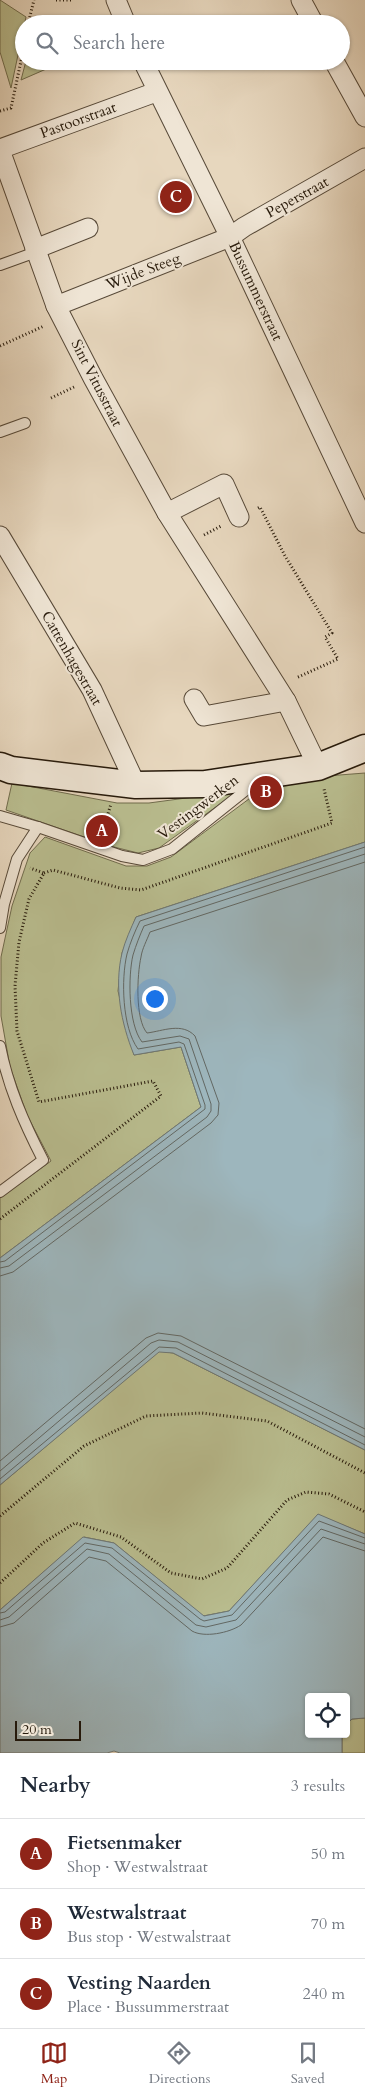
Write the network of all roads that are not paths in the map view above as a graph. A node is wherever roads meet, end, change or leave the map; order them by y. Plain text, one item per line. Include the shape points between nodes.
1 (116, 0) edge
2 (301, 0) edge
3 (122, 15) edge
4 (309, 15) edge
5 (147, 70) edge
6 (339, 70) edge
7 (156, 92) junction
8 (365, 117) edge
9 (0, 149) edge
10 (365, 158) edge
11 (88, 228) dead end
12 (230, 237) junction
13 (35, 251) junction
14 (0, 264) edge
15 (59, 311) junction
16 (25, 423) dead end
17 (0, 432) edge
18 (167, 513) junction
19 (239, 517) road end
20 (365, 523) edge
21 (0, 536) edge
22 (282, 695) junction
23 (194, 699) dead end
24 (365, 748) edge
25 (0, 766) edge
26 (268, 773) junction
27 (321, 778) junction
28 (136, 785) junction
29 (0, 816) edge
30 (38, 827) junction
31 (0, 928) edge
32 (0, 1046) edge
33 (0, 1192) edge

1 - 3 street
2 - 4 street
5 - 7 street, Bussummerstraat
6 - 8 street
7 - 9 street, Pastoorstraat
7 - 12 street, Bussummerstraat
9 - 13 street, Sint Vitusstraat
10 - 12 street, Peperstraat
11 - 13 street
12 - 15 street, Wijde Steeg
12 - 20 street, Bussummerstraat
13 - 14 lane
13 - 15 street, Sint Vitusstraat
15 - 18 street, Sint Vitusstraat
16 - 17 lane
18 - 19 street via 224,484
18 - 22 street, Sint Vitusstraat
21 - 28 street, Cattenhagestraat via 92,690
22 - 23 street via 204,716
22 - 27 street, Sint Vitusstraat
24 - 27 street
25 - 28 street
26 - 27 street
26 - 28 street via 205,784
26 - 30 lane, Vestingwerken via 172,849 143,860
29 - 30 lane, Vestingwerken
30 - 31 lane via 18,859
32 - 33 lane via 19,1112 43,1160

